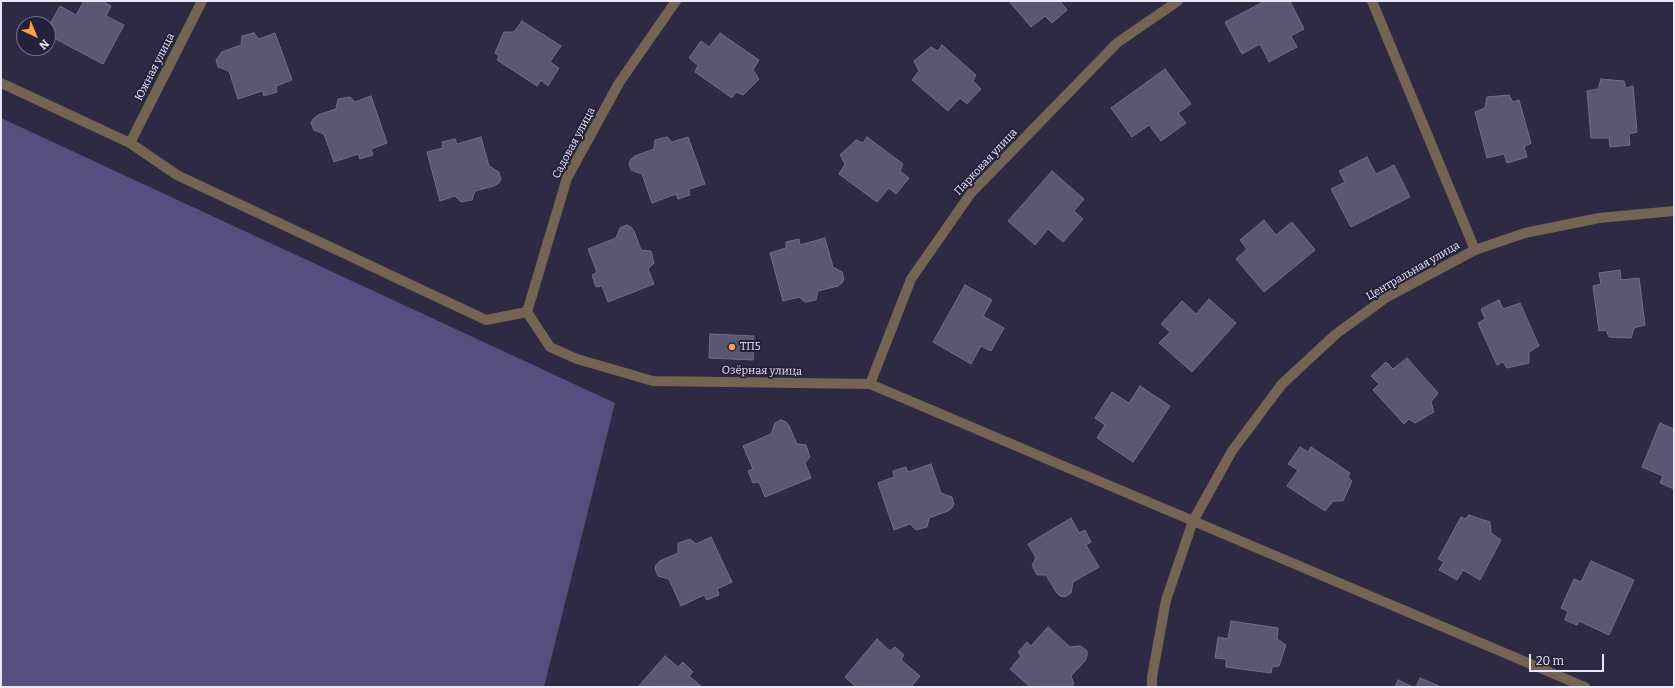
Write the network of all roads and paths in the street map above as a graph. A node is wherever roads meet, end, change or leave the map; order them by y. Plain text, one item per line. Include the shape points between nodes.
1 (202, 1) edge
2 (676, 1) edge
3 (1178, 1) edge
4 (1372, 1) edge
5 (1, 83) edge
6 (130, 143) junction
7 (1674, 211) edge
8 (1475, 250) junction
9 (528, 312) junction
10 (870, 384) junction
11 (1193, 521) junction
12 (1152, 687) edge
13 (1585, 687) edge

1 - 6 street, Южная улица
2 - 9 street, Садовая улица via 619,83 567,178
3 - 10 street, Парковая улица via 1117,43 971,193 912,279
4 - 8 street
5 - 6 street
6 - 9 street via 177,175 486,320
7 - 8 street, Центральная улица via 1599,218 1525,232
8 - 11 street, Центральная улица via 1387,297 1336,334 1282,384 1232,450
9 - 10 street, Озёрная улица via 550,347 576,359 653,382
10 - 11 street
11 - 12 street, Центральная улица via 1166,600
11 - 13 street

